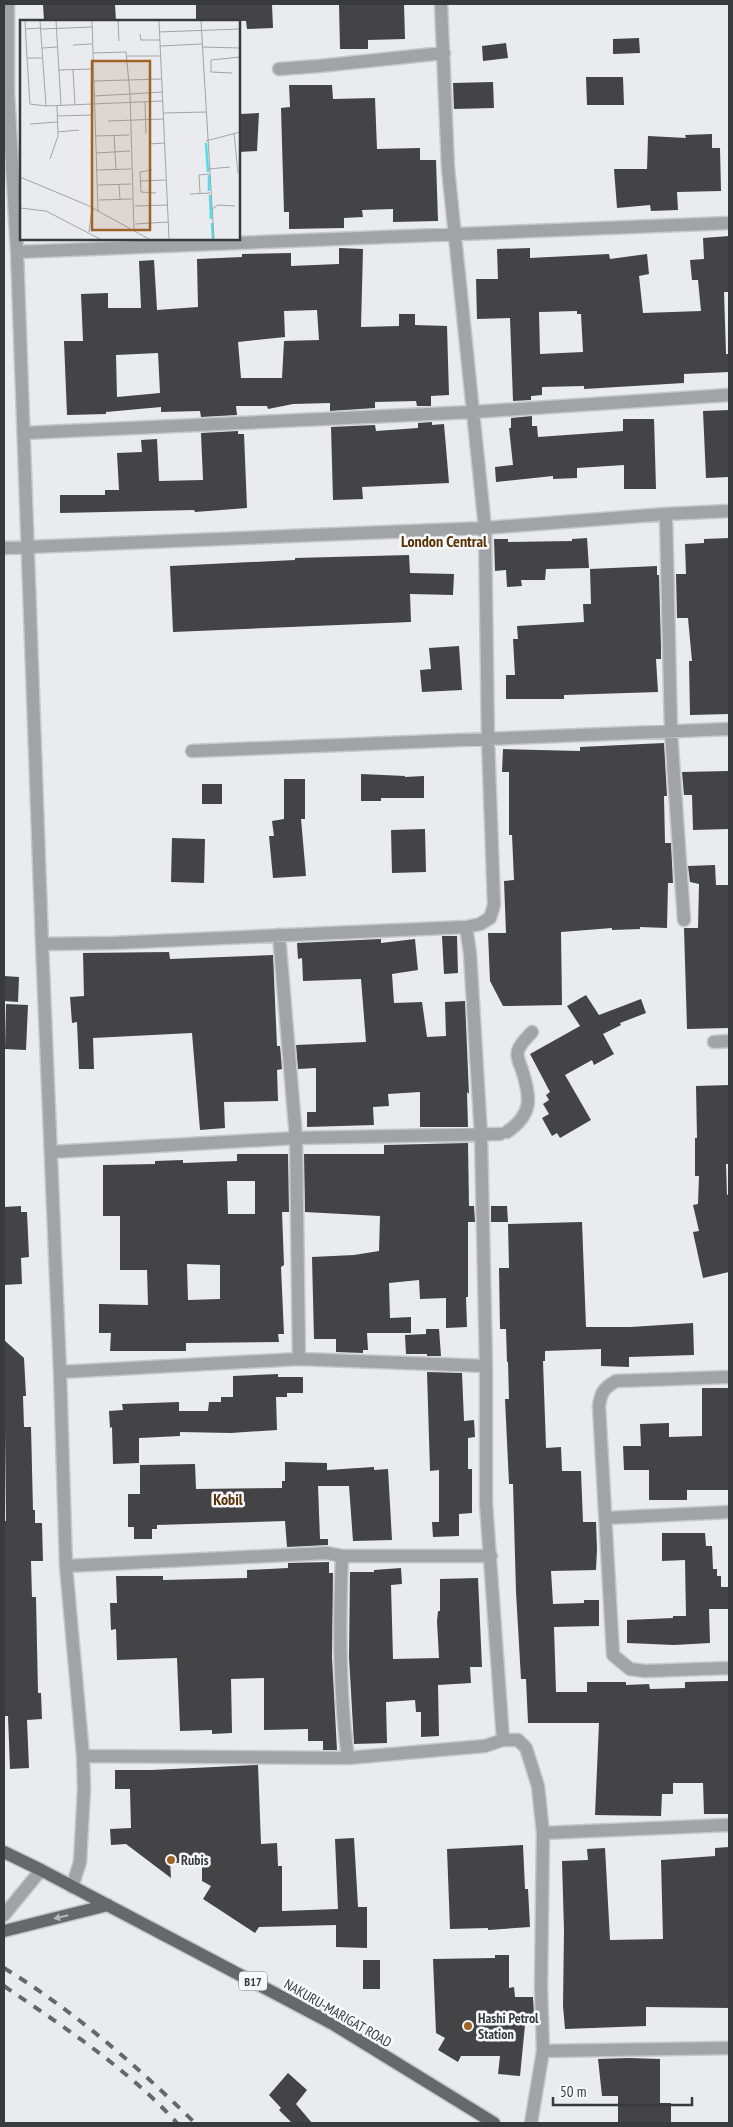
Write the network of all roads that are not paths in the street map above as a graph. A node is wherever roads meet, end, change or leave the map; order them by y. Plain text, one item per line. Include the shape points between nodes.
1 (8, 4) edge
2 (441, 4) edge
3 (444, 54) junction
4 (280, 68) dead end
5 (6, 94) edge
6 (729, 223) edge
7 (455, 236) junction
8 (17, 252) junction
9 (729, 395) edge
10 (473, 412) junction
11 (24, 433) junction
12 (729, 511) edge
13 (666, 514) junction
14 (485, 528) junction
15 (4, 548) edge
16 (27, 548) junction
17 (729, 729) edge
18 (672, 732) junction
19 (488, 740) junction
20 (192, 751) dead end
21 (684, 920) dead end
22 (466, 927) junction
23 (280, 935) junction
24 (42, 944) junction
25 (532, 1032) dead end
26 (729, 1041) edge
27 (714, 1042) dead end
28 (481, 1136) junction
29 (296, 1138) junction
30 (51, 1152) junction
31 (299, 1359) junction
32 (486, 1366) junction
33 (60, 1372) junction
34 (729, 1377) edge
35 (729, 1512) edge
36 (606, 1518) junction
37 (342, 1556) junction
38 (491, 1556) junction
39 (66, 1566) junction
40 (729, 1668) edge
41 (503, 1740) junction
42 (83, 1756) junction
43 (348, 1758) junction
44 (729, 1825) edge
45 (543, 1833) junction
46 (4, 1852) edge
47 (40, 1870) junction
48 (72, 1887) junction
49 (108, 1905) junction
50 (4, 1915) edge
51 (4, 1931) edge
52 (729, 2048) edge
53 (543, 2051) junction
54 (494, 2123) edge
55 (531, 2123) edge

1 - 5 street
2 - 3 street
3 - 4 street
3 - 7 street via 448,168
5 - 8 street
6 - 7 street
7 - 8 street
7 - 10 street
8 - 11 street
9 - 10 street
10 - 11 street
10 - 14 street
11 - 16 street
12 - 13 street
13 - 14 street
13 - 18 street
14 - 16 street
14 - 19 street
15 - 16 street
16 - 24 street
17 - 18 street
18 - 19 street
18 - 21 street
19 - 20 street
19 - 22 street via 494,904 490,918
22 - 23 street
22 - 28 street
23 - 24 street
23 - 29 street
24 - 30 street
25 - 28 street via 518,1050 528,1089 526,1113 516,1126 503,1133
26 - 27 street
28 - 29 street
28 - 32 street
29 - 30 street
29 - 31 street
30 - 33 street
31 - 32 street
31 - 33 street
32 - 38 street via 486,1503
33 - 39 street
34 - 36 street via 616,1381 606,1386 600,1394 599,1406
35 - 36 street
36 - 40 street via 613,1655 630,1668 645,1671
37 - 38 street
37 - 39 street via 327,1553
37 - 43 street via 340,1625
38 - 41 street
39 - 42 street
41 - 43 street via 485,1746
41 - 45 street via 518,1740 526,1748 538,1786
42 - 43 street
42 - 48 street via 80,1862
44 - 45 street
45 - 53 street
46 - 47 main road, NAKURU-MARIGAT ROAD / B17
47 - 48 main road, NAKURU-MARIGAT ROAD / B17
47 - 50 street
48 - 49 main road, NAKURU-MARIGAT ROAD / B17
49 -> 51 main road
49 - 54 main road, NAKURU-MARIGAT ROAD / B17 via 333,2024
52 - 53 street
53 - 55 street

